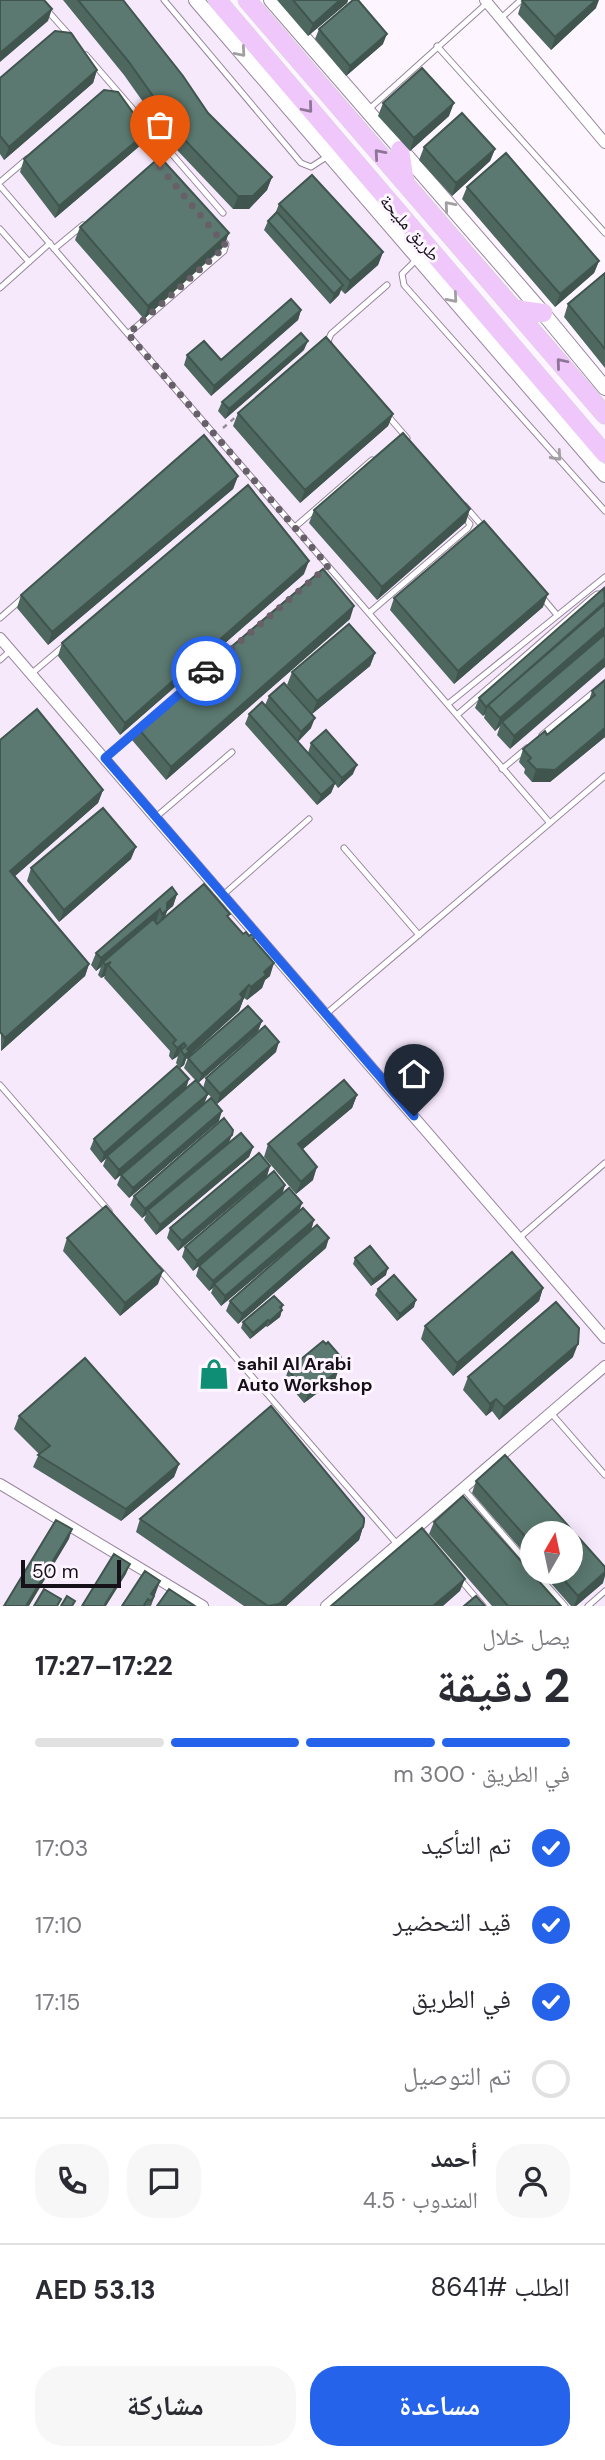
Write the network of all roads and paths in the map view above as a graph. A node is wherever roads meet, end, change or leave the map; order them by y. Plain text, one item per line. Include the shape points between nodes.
1 (38, 0) edge
2 (164, 0) edge
3 (197, 0) edge
4 (217, 0) edge
5 (247, 0) edge
6 (271, 0) edge
7 (521, 0) edge
8 (486, 1) edge
9 (500, 19) junction
10 (62, 28) junction
11 (52, 37) edge
12 (438, 46) junction
13 (113, 85) junction
14 (103, 94) edge
15 (366, 111) junction
16 (603, 137) edge
17 (400, 150) junction
18 (32, 155) edge
19 (329, 155) junction
20 (405, 183) junction
21 (0, 184) edge
22 (223, 213) dead end
23 (93, 216) edge
24 (0, 229) edge
25 (216, 233) edge
26 (605, 233) edge
27 (52, 246) junction
28 (419, 258) junction
29 (29, 262) junction
30 (387, 285) dead end
31 (0, 288) edge
32 (515, 309) junction
33 (543, 313) junction
34 (128, 334) junction
35 (331, 349) edge
36 (605, 388) edge
37 (246, 408) edge
38 (386, 413) edge
39 (605, 415) edge
40 (213, 433) junction
41 (202, 440) edge
42 (413, 445) edge
43 (605, 454) edge
44 (374, 458) edge
45 (605, 475) edge
46 (256, 482) junction
47 (246, 491) edge
48 (458, 498) edge
49 (605, 511) edge
50 (460, 512) edge
51 (295, 527) junction
52 (485, 530) edge
53 (328, 566) junction
54 (318, 575) edge
55 (605, 577) edge
56 (30, 592) edge
57 (539, 594) edge
58 (605, 594) edge
59 (369, 613) junction
60 (557, 615) junction
61 (0, 618) edge
62 (0, 638) edge
63 (72, 639) edge
64 (11, 650) junction
65 (0, 660) edge
66 (32, 674) junction
67 (605, 683) edge
68 (448, 704) junction
69 (457, 715) junction
70 (145, 723) edge
71 (232, 752) dead end
72 (105, 758) junction
73 (502, 769) junction
74 (605, 776) edge
75 (156, 817) junction
76 (309, 818) dead end
77 (550, 823) junction
78 (344, 848) dead end
79 (223, 895) junction
80 (419, 935) junction
81 (326, 1014) junction
82 (0, 1085) edge
83 (605, 1163) edge
84 (117, 1220) edge
85 (519, 1238) junction
86 (153, 1262) edge
87 (603, 1331) edge
88 (605, 1366) edge
89 (551, 1413) junction
90 (500, 1456) junction
91 (508, 1466) edge
92 (605, 1475) edge
93 (0, 1484) edge
94 (458, 1492) junction
95 (463, 1506) edge
96 (416, 1528) junction
97 (424, 1538) edge
98 (397, 1544) junction
99 (520, 1555) edge
100 (458, 1577) edge
101 (546, 1584) edge
102 (605, 1591) edge
103 (203, 1606) edge
104 (326, 1606) edge
105 (483, 1606) edge
106 (565, 1606) edge
107 (587, 1606) edge

1 - 10 lane
2 - 19 lane via 301,163 312,167
3 -> 19 street
4 -> 43 main road, طريق مليحة
20 -> 5 main road, طريق مليحة
6 - 15 street
7 - 9 lane
8 - 9 street
8 - 12 lane
9 - 16 street
10 - 11 lane
10 - 13 lane
12 - 15 lane
12 - 26 lane
13 - 14 lane
13 - 22 lane
15 - 17 street
17 - 20 main road
33 -> 17 street
18 - 21 lane
19 - 28 street
20 - 32 main road, طريق مليحة
21 - 27 lane
23 - 27 lane
24 - 29 lane
25 - 34 lane via 226,244 224,251
27 - 29 lane
27 - 34 lane
28 -> 45 street
28 -> 49 lane via 402,274 404,285
29 - 31 lane
30 - 35 lane via 331,334
32 - 33 main road
39 -> 32 main road, طريق مليحة
33 - 36 street
34 - 40 lane
37 - 40 path
38 - 42 lane
40 - 41 lane
40 - 46 lane
44 - 51 lane
46 - 47 lane
46 - 51 lane
48 - 52 lane
50 - 59 lane via 470,524 468,528
51 - 53 lane
53 - 54 lane
53 - 59 lane
55 - 60 lane
56 - 61 lane
57 - 60 lane
58 - 69 lane via 593,597
59 - 68 lane
60 - 68 lane
62 - 64 street
63 - 66 lane
64 - 65 lane
64 - 66 street
66 - 72 street
67 - 73 lane
68 - 69 lane
69 - 73 lane
70 - 72 lane
71 - 75 lane
72 - 75 street
73 - 77 lane
74 - 77 lane
75 - 79 street
76 - 79 lane
77 - 80 lane
78 - 80 lane
79 - 81 street
80 - 81 lane
81 - 85 street
82 - 84 lane
83 - 85 lane
85 - 87 street
86 - 98 lane
88 - 89 street
89 - 90 street
89 - 92 lane
90 - 91 lane
90 - 94 street
93 - 103 street
94 - 95 lane
94 - 96 street
94 - 99 lane
96 - 97 lane
96 - 98 street
98 - 104 street
100 - 105 lane
101 - 106 lane
102 - 107 lane

